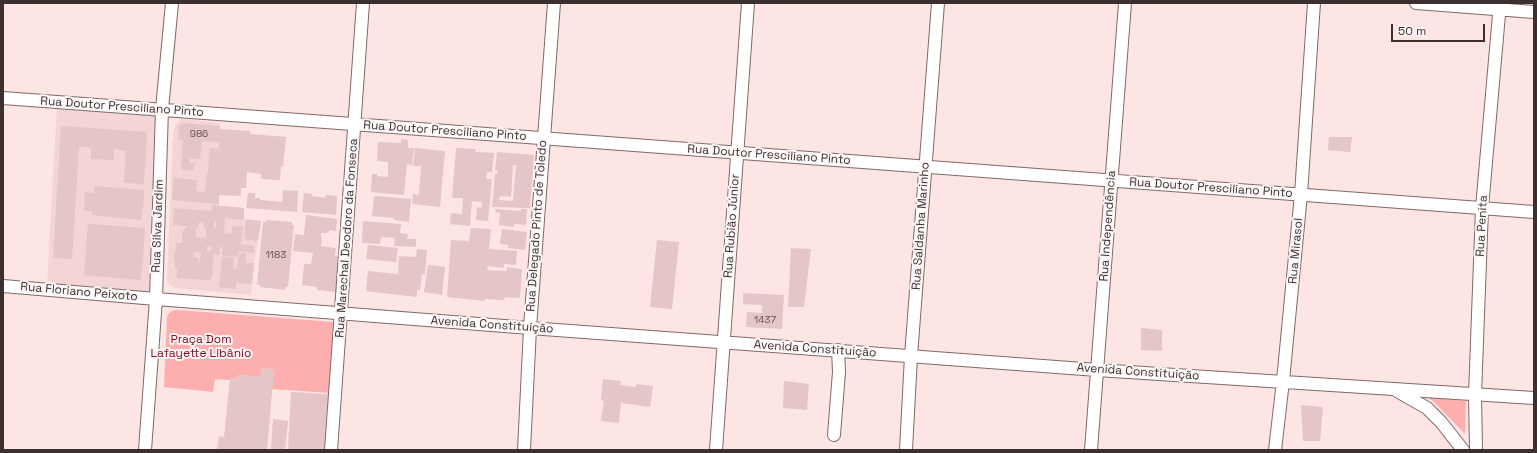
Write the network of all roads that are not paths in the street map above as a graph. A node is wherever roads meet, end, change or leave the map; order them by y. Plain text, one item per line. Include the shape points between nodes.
1 (172, 3) edge
2 (363, 3) edge
3 (554, 3) edge
4 (748, 3) edge
5 (938, 3) edge
6 (1125, 3) edge
7 (1314, 3) edge
8 (1416, 3) edge
9 (1499, 6) edge
10 (1534, 12) edge
11 (3, 98) edge
12 (162, 110) junction
13 (354, 124) junction
14 (544, 138) junction
15 (737, 152) junction
16 (926, 166) junction
17 (1111, 180) junction
18 (1301, 194) junction
19 (1482, 208) junction
20 (1534, 212) edge
21 (3, 286) edge
22 (156, 299) junction
23 (342, 314) junction
24 (530, 328) junction
25 (723, 342) junction
26 (838, 350) junction
27 (911, 356) junction
28 (1097, 370) junction
29 (1284, 381) junction
30 (1395, 389) junction
31 (1475, 395) junction
32 (1534, 398) edge
33 (834, 435) dead end
34 (145, 450) edge
35 (331, 450) edge
36 (524, 450) edge
37 (716, 450) edge
38 (906, 450) edge
39 (1091, 450) edge
40 (1275, 450) edge
41 (1463, 450) edge
42 (1476, 450) edge

1 - 12 street, Rua Silva Jardim
2 - 13 street, Rua Marechal Deodoro da Fonseca
3 - 14 street, Rua Delegado Pinto de Toledo
4 - 15 street, Rua Rubião Júnior
5 - 16 street, Rua Saldanha Marinho
6 - 17 street, Rua Independência
7 - 18 street, Rua Mirasol
8 - 9 street
9 - 10 street
9 - 19 street, Rua Penita
11 - 12 street, Rua Doutor Presciliano Pinto
12 - 13 street, Rua Doutor Presciliano Pinto
12 - 22 street, Rua Silva Jardim
13 - 14 street, Rua Doutor Presciliano Pinto
13 - 23 street, Rua Marechal Deodoro da Fonseca
14 - 15 street, Rua Doutor Presciliano Pinto
14 - 24 street, Rua Delegado Pinto de Toledo
15 - 16 street, Rua Doutor Presciliano Pinto
15 - 25 street, Rua Rubião Júnior
16 - 17 street, Rua Doutor Presciliano Pinto
16 - 27 street, Rua Saldanha Marinho
17 - 18 street, Rua Doutor Presciliano Pinto
17 - 28 street, Rua Independência
18 - 19 street, Rua Doutor Presciliano Pinto
18 - 29 street, Rua Mirasol
19 - 20 street, Rua Doutor Presciliano Pinto
19 - 31 street, Rua Penita
21 - 22 street, Rua Floriano Peixoto
22 - 23 street, Avenida Constituição
22 - 34 street, Rua Silva Jardim
23 - 24 street, Avenida Constituição
23 - 35 street, Rua Marechal Deodoro da Fonseca
24 - 25 street, Avenida Constituição
24 - 36 street, Rua Delegado Pinto de Toledo
25 - 26 street, Avenida Constituição
25 - 37 street, Rua Rubião Júnior
26 - 27 street, Avenida Constituição
26 - 33 street via 839,372
27 - 28 street, Avenida Constituição
27 - 38 street, Rua Saldanha Marinho
28 - 29 street, Avenida Constituição
28 - 39 street, Rua Independência
29 - 30 street, Avenida Constituição
29 - 40 street, Rua Mirasol
30 - 31 street, Avenida Constituição
30 - 41 street via 1426,408 1442,422
31 - 32 street
31 - 42 street, Rua Penita

